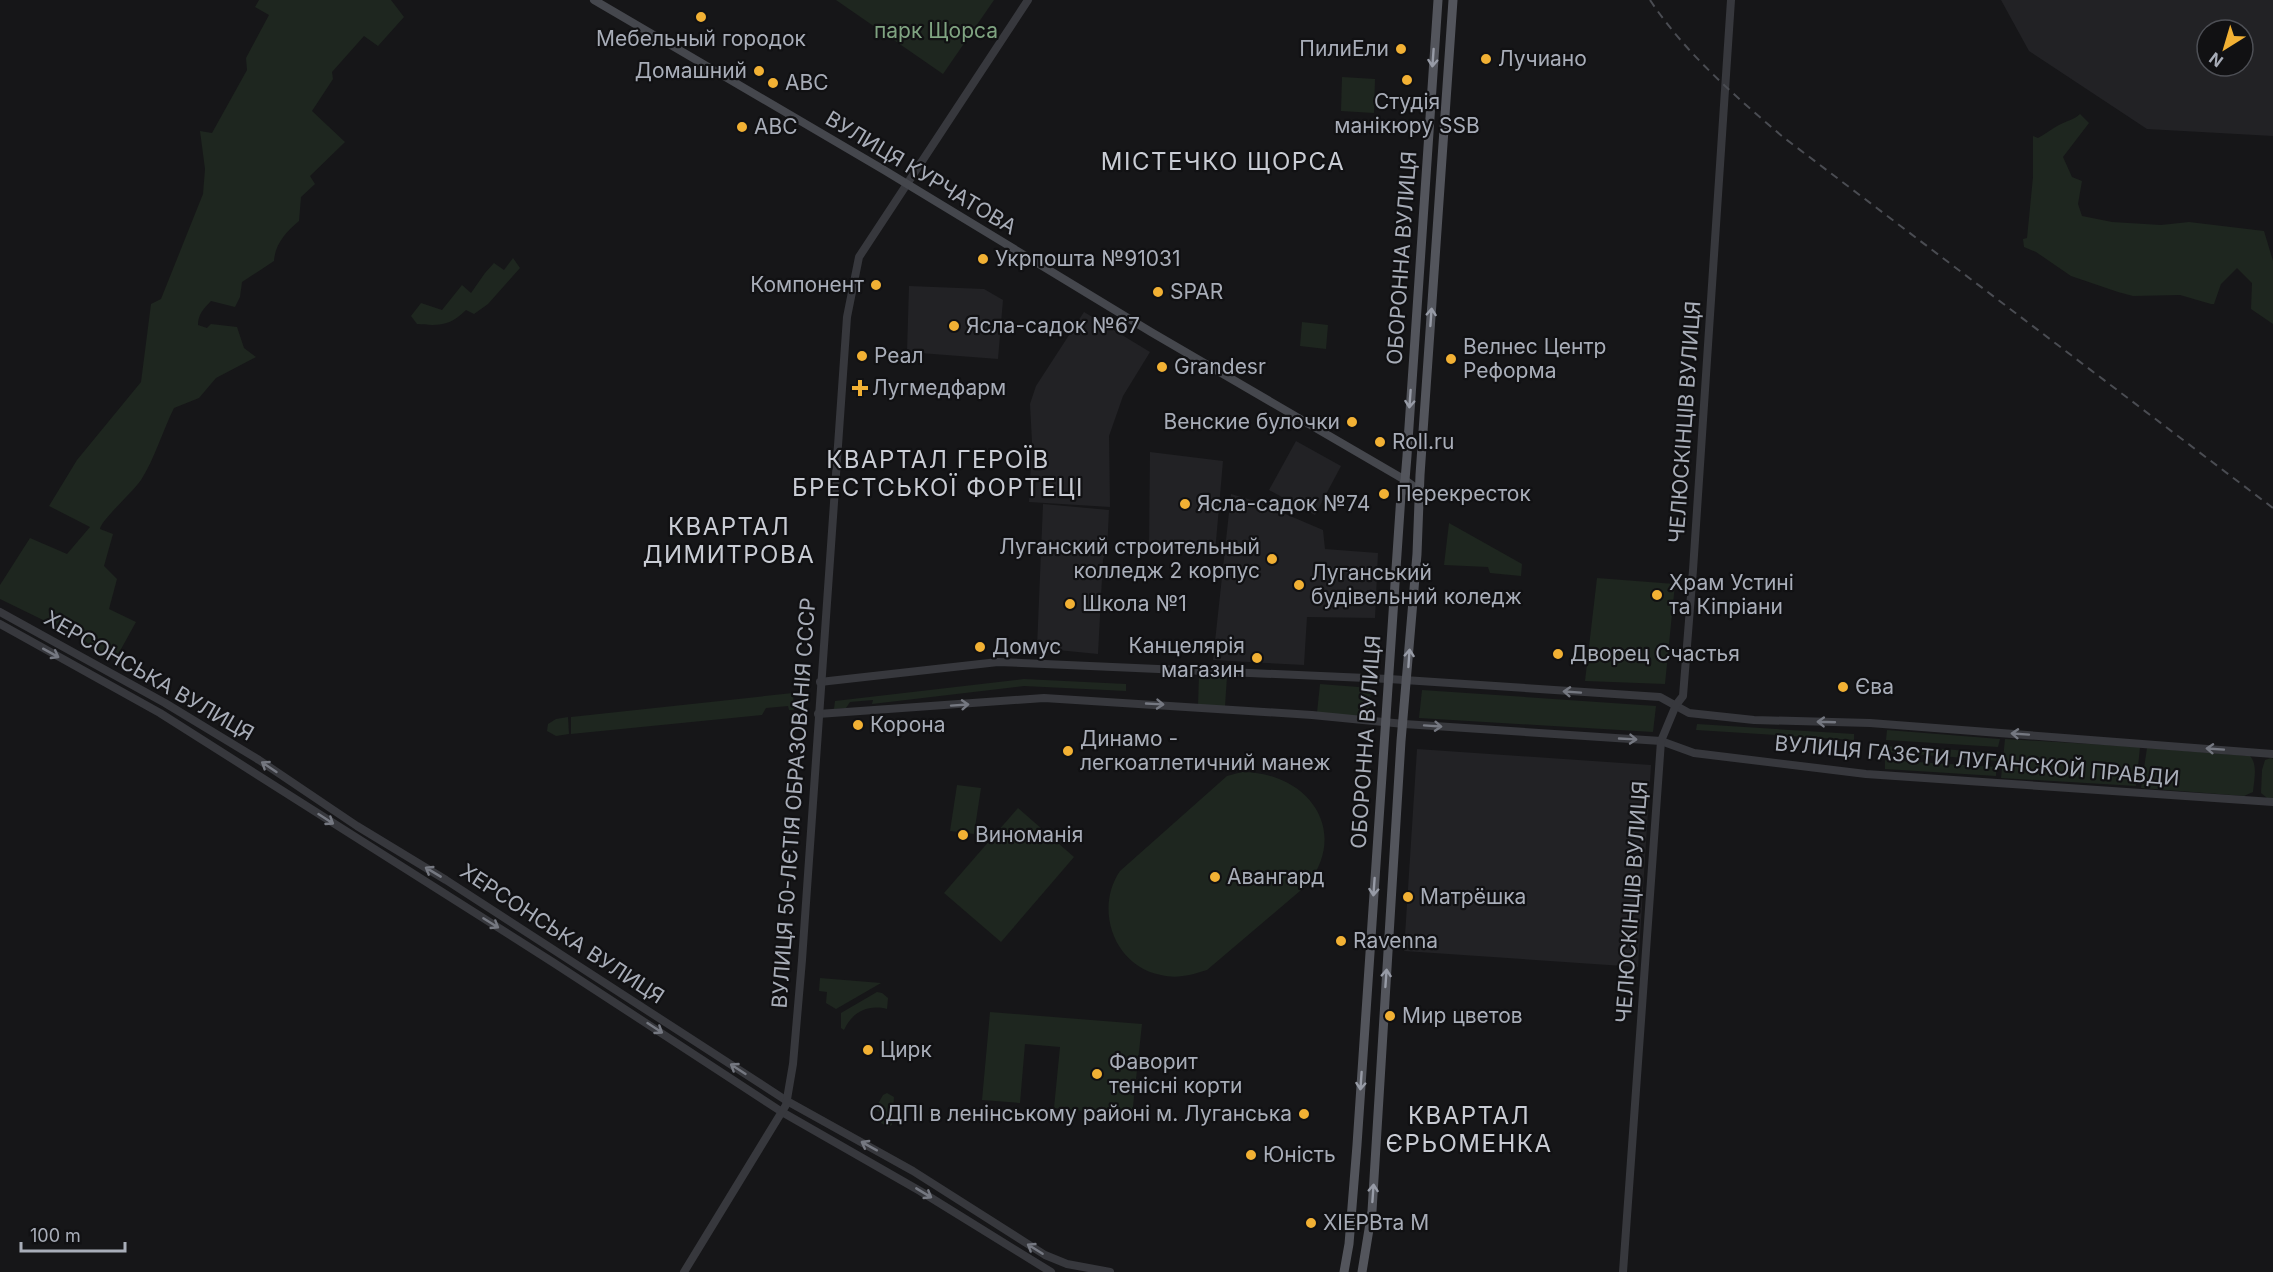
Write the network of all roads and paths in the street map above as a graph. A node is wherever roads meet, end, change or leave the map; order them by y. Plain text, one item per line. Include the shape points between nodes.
1 (594, 0) edge
2 (1028, 0) edge
3 (1438, 0) edge
4 (1453, 0) edge
5 (1731, 0) edge
6 (906, 184) junction
7 (1405, 480) junction
8 (1420, 491) junction
9 (0, 612) edge
10 (0, 624) edge
11 (1389, 679) junction
12 (1407, 681) junction
13 (820, 682) junction
14 (1676, 705) junction
15 (818, 714) junction
16 (1386, 723) junction
17 (1404, 724) junction
18 (1661, 741) junction
19 (2273, 754) edge
20 (2273, 802) edge
21 (787, 1101) junction
22 (782, 1112) junction
23 (684, 1272) edge
24 (1051, 1272) edge
25 (1110, 1272) edge
26 (1344, 1272) edge
27 (1362, 1272) edge
28 (1623, 1272) edge

1 - 6 main road, ВУЛИЦЯ КУРЧАТОВА
2 - 6 street, ВУЛИЦЯ 50-ЛЄТІЯ ОБРАЗОВАНІЯ СССР
3 -> 7 main road, ОБОРОННА ВУЛИЦЯ
8 -> 4 main road, ОБОРОННА ВУЛИЦЯ
5 - 14 street, ЧЕЛЮСКІНЦІВ ВУЛИЦЯ via 1694,570 1683,696
6 - 7 main road, ВУЛИЦЯ КУРЧАТОВА
6 - 13 street, ВУЛИЦЯ 50-ЛЄТІЯ ОБРАЗОВАНІЯ СССР via 855,266 847,317
7 - 8 main road, ВУЛИЦЯ КУРЧАТОВА
7 - 11 main road, ОБОРОННА ВУЛИЦЯ
12 -> 8 main road, ОБОРОННА ВУЛИЦЯ
21 -> 9 street, ХЕРСОНСЬКА ВУЛИЦЯ via 259,760
10 -> 22 street, ХЕРСОНСЬКА ВУЛИЦЯ via 160,713
11 - 12 street, ВУЛИЦЯ ГАЗЄТИ ЛУГАНСКОЙ ПРАВДИ
11 - 13 street, ВУЛИЦЯ ГАЗЄТИ ЛУГАНСКОЙ ПРАВДИ via 998,662
11 - 16 main road, ОБОРОННА ВУЛИЦЯ
14 -> 12 street, ВУЛИЦЯ ГАЗЄТИ ЛУГАНСКОЙ ПРАВДИ via 1659,697
12 - 17 main road, ОБОРОННА ВУЛИЦЯ
13 - 15 street, ВУЛИЦЯ 50-ЛЄТІЯ ОБРАЗОВАНІЯ СССР
14 - 18 street, ЧЕЛЮСКІНЦІВ ВУЛИЦЯ
19 -> 14 street, ВУЛИЦЯ ГАЗЄТИ ЛУГАНСКОЙ ПРАВДИ via 1870,723 1754,720 1689,713
15 -> 16 street, ВУЛИЦЯ ГАЗЄТИ ЛУГАНСКОЙ ПРАВДИ via 1044,698
15 - 21 street, ВУЛИЦЯ 50-ЛЄТІЯ ОБРАЗОВАНІЯ СССР via 801,969
16 - 17 street, ВУЛИЦЯ ГАЗЄТИ ЛУГАНСКОЙ ПРАВДИ
16 -> 26 main road, ОБОРОННА ВУЛИЦЯ via 1357,1145
17 -> 18 street, ВУЛИЦЯ ГАЗЄТИ ЛУГАНСКОЙ ПРАВДИ
27 -> 17 main road, ОБОРОННА ВУЛИЦЯ via 1372,1211
18 - 20 street, ВУЛИЦЯ ГАЗЄТИ ЛУГАНСКОЙ ПРАВДИ via 1694,753 1866,774
18 - 28 street, ЧЕЛЮСКІНЦІВ ВУЛИЦЯ
21 - 22 street, ВУЛИЦЯ 50-ЛЄТІЯ ОБРАЗОВАНІЯ СССР
25 -> 21 street, ХЕРСОНСЬКА ВУЛИЦЯ via 1044,1255 913,1171
22 - 23 street, ВУЛИЦЯ 50-ЛЄТІЯ ОБРАЗОВАНІЯ СССР
22 -> 24 street, ХЕРСОНСЬКА ВУЛИЦЯ

